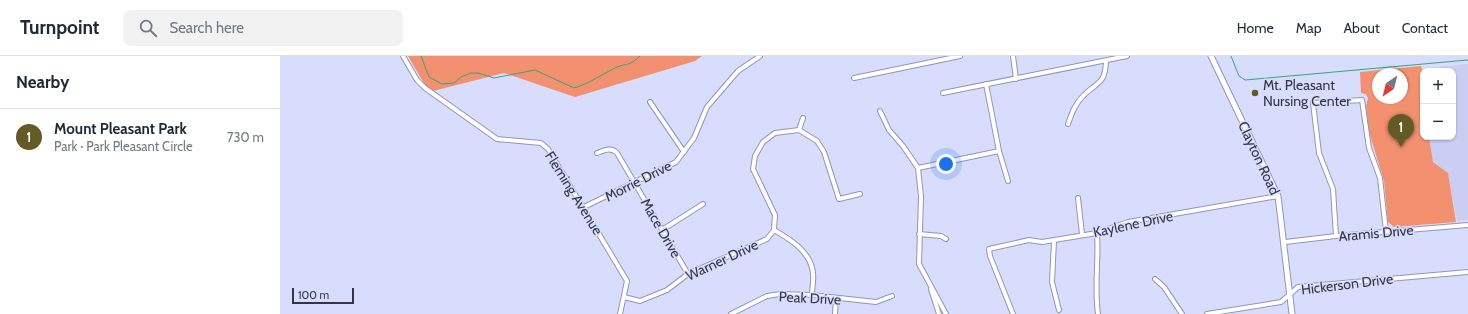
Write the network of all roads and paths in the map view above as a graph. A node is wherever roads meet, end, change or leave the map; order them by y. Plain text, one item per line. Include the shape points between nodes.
1 (403, 56) edge
2 (760, 56) edge
3 (960, 56) edge
4 (1013, 56) edge
5 (1127, 56) edge
6 (1211, 56) edge
7 (1106, 61) junction
8 (854, 78) dead end
9 (1016, 78) junction
10 (986, 84) junction
11 (943, 92) dead end
12 (650, 102) dead end
13 (880, 111) dead end
14 (803, 118) dead end
15 (1068, 124) dead end
16 (799, 130) junction
17 (999, 151) junction
18 (684, 152) junction
19 (597, 153) dead end
20 (918, 168) junction
21 (1008, 181) dead end
22 (634, 183) junction
23 (860, 194) dead end
24 (1278, 196) junction
25 (1078, 198) dead end
26 (703, 204) dead end
27 (584, 207) junction
28 (1468, 225) edge
29 (662, 230) junction
30 (774, 230) junction
31 (1386, 231) junction
32 (1098, 233) junction
33 (919, 234) junction
34 (1082, 234) junction
35 (1336, 236) junction
36 (946, 239) dead end
37 (1054, 241) junction
38 (1285, 242) junction
39 (1468, 272) edge
40 (688, 274) junction
41 (1155, 280) dead end
42 (930, 285) junction
43 (812, 295) junction
44 (1290, 295) junction
45 (892, 296) dead end
46 (624, 297) junction
47 (836, 299) junction
48 (1058, 310) dead end
49 (620, 314) edge
50 (731, 314) edge
51 (835, 314) edge
52 (939, 314) edge
53 (946, 314) edge
54 (1013, 314) edge
55 (1098, 314) edge
56 (1182, 314) edge
57 (1206, 314) edge
58 (1292, 314) edge

1 - 27 street, Fleming Avenue via 417,80 425,88 497,138 541,143 548,149
2 - 18 street, Morrie Drive via 738,71 707,107 694,138
3 - 8 street
4 - 9 street
5 - 7 street
6 - 24 street, Clayton Road
7 - 9 street
7 - 15 street via 1106,74 1101,82 1074,106
9 - 10 street
10 - 11 street
10 - 17 street
12 - 18 street
13 - 20 street via 889,130 904,146
14 - 16 street
16 - 23 street via 817,141 824,152 839,199
16 - 30 street, Warner Drive via 775,133 763,142 755,156 753,169 775,215
17 - 20 street
17 - 21 street
18 - 22 street, Morrie Drive via 676,162
19 - 22 street, Mace Drive via 607,149 617,153
20 - 33 street via 921,196
22 - 27 street, Morrie Drive
22 - 29 street, Mace Drive
24 - 32 street, Kaylene Drive via 1128,222
24 - 38 street, Clayton Road
25 - 34 street
26 - 29 street
27 - 46 street, Fleming Avenue via 627,281
28 - 31 street, Aramis Drive
29 - 40 street, Mace Drive
30 - 40 street, Warner Drive via 767,238
30 - 43 street via 804,252 814,272
31 - 35 street, Aramis Drive
31 - 35 street via 1380,178 1369,148 1362,100 1313,103 1319,153 1334,189
32 - 34 street, Kaylene Drive
32 - 55 street
33 - 36 street via 941,236
33 - 42 street via 919,264
34 - 37 street, Kaylene Drive
35 - 38 street, Aramis Drive
37 - 48 street via 1052,282
37 - 54 street, Kaylene Drive via 1029,240 989,249
38 - 44 street, Clayton Road
39 - 44 street, Hickerson Drive via 1298,288
40 - 46 street, Warner Drive via 667,290 640,301
41 - 56 street via 1164,287
42 - 52 street
42 - 53 street
43 - 47 street, Peak Drive
43 - 50 street, Peak Drive via 767,296
44 - 57 street, Hickerson Drive via 1281,302
44 - 58 street, Clayton Road
45 - 47 street, Peak Drive via 876,302
46 - 49 street, Fleming Avenue
47 - 51 street

